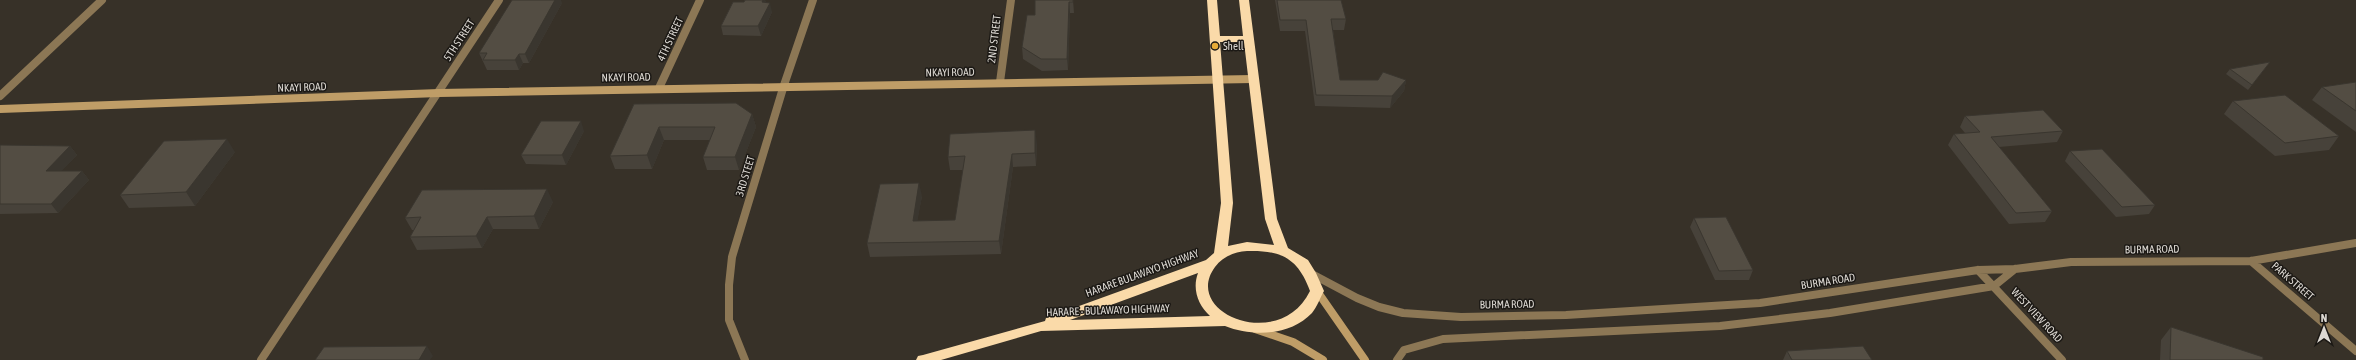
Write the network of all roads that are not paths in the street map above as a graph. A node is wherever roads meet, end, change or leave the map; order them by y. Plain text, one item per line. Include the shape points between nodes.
1 (102, 0) edge
2 (499, 0) edge
3 (700, 0) edge
4 (813, 0) edge
5 (1011, 0) edge
6 (1212, 0) edge
7 (1244, 0) edge
8 (1215, 39) junction
9 (1248, 39) junction
10 (1218, 79) junction
11 (1252, 79) junction
12 (1000, 82) junction
13 (784, 85) junction
14 (659, 88) junction
15 (439, 93) junction
16 (0, 96) edge
17 (0, 109) edge
18 (2356, 242) edge
19 (1283, 251) junction
20 (1220, 255) junction
21 (2251, 261) junction
22 (1209, 264) junction
23 (2015, 269) junction
24 (1978, 270) junction
25 (1310, 273) junction
26 (1994, 286) junction
27 (1317, 291) junction
28 (1227, 321) junction
29 (1040, 326) junction
30 (1248, 327) junction
31 (2356, 351) edge
32 (261, 360) edge
33 (745, 360) edge
34 (923, 360) edge
35 (1323, 360) edge
36 (1365, 360) edge
37 (1397, 360) edge
38 (2062, 360) edge

1 - 16 street
2 - 15 street, 5TH STREET
3 - 14 street, 4TH STREET
4 - 13 street, 3RD STEET
5 - 12 street, 2ND STREET
6 - 8 highway
7 - 9 highway
8 - 9 highway
8 - 10 highway
9 - 11 highway
10 - 11 main road, NKAYI ROAD
10 - 12 main road, NKAYI ROAD
10 - 20 highway via 1226,203
11 - 19 highway via 1271,219
12 - 13 main road, NKAYI ROAD
13 - 14 main road, NKAYI ROAD
13 - 33 street, 3RD STEET via 732,256 729,320
14 - 15 main road, NKAYI ROAD
15 - 17 main road, NKAYI ROAD
15 - 32 street, 5TH STREET
18 - 21 street, BURMA ROAD
19 - 20 highway, HARARE - BULAWAYO HIGHWAY via 1262,246 1240,247
19 - 25 highway, HARARE - BULAWAYO HIGHWAY via 1303,263
20 - 22 highway, HARARE - BULAWAYO HIGHWAY
21 - 23 street, BURMA ROAD via 2071,262
21 - 31 street, PARK STREET
22 - 28 highway, HARARE - BULAWAYO HIGHWAY via 1201,278 1202,294 1210,309
22 - 29 highway, HARARE BULAWAYO HIGHWAY
23 - 24 street, BURMA ROAD
23 - 26 street
24 - 25 street, BURMA ROAD via 1738,305 1566,315 1461,317 1403,313 1379,307
24 - 26 street, WEST VIEW ROAD
25 - 27 highway, HARARE - BULAWAYO HIGHWAY
26 - 37 street via 1837,312 1727,326 1443,339 1404,350
26 - 38 street, WEST VIEW ROAD
27 - 30 highway, HARARE - BULAWAYO HIGHWAY via 1307,310 1292,321 1271,328
27 - 36 main road
28 - 29 highway, HARARE - BULAWAYO HIGHWAY
28 - 30 highway, HARARE - BULAWAYO HIGHWAY
29 - 34 highway, HARARE - BULAWAYO HIGHWAY
30 - 35 main road via 1293,342

